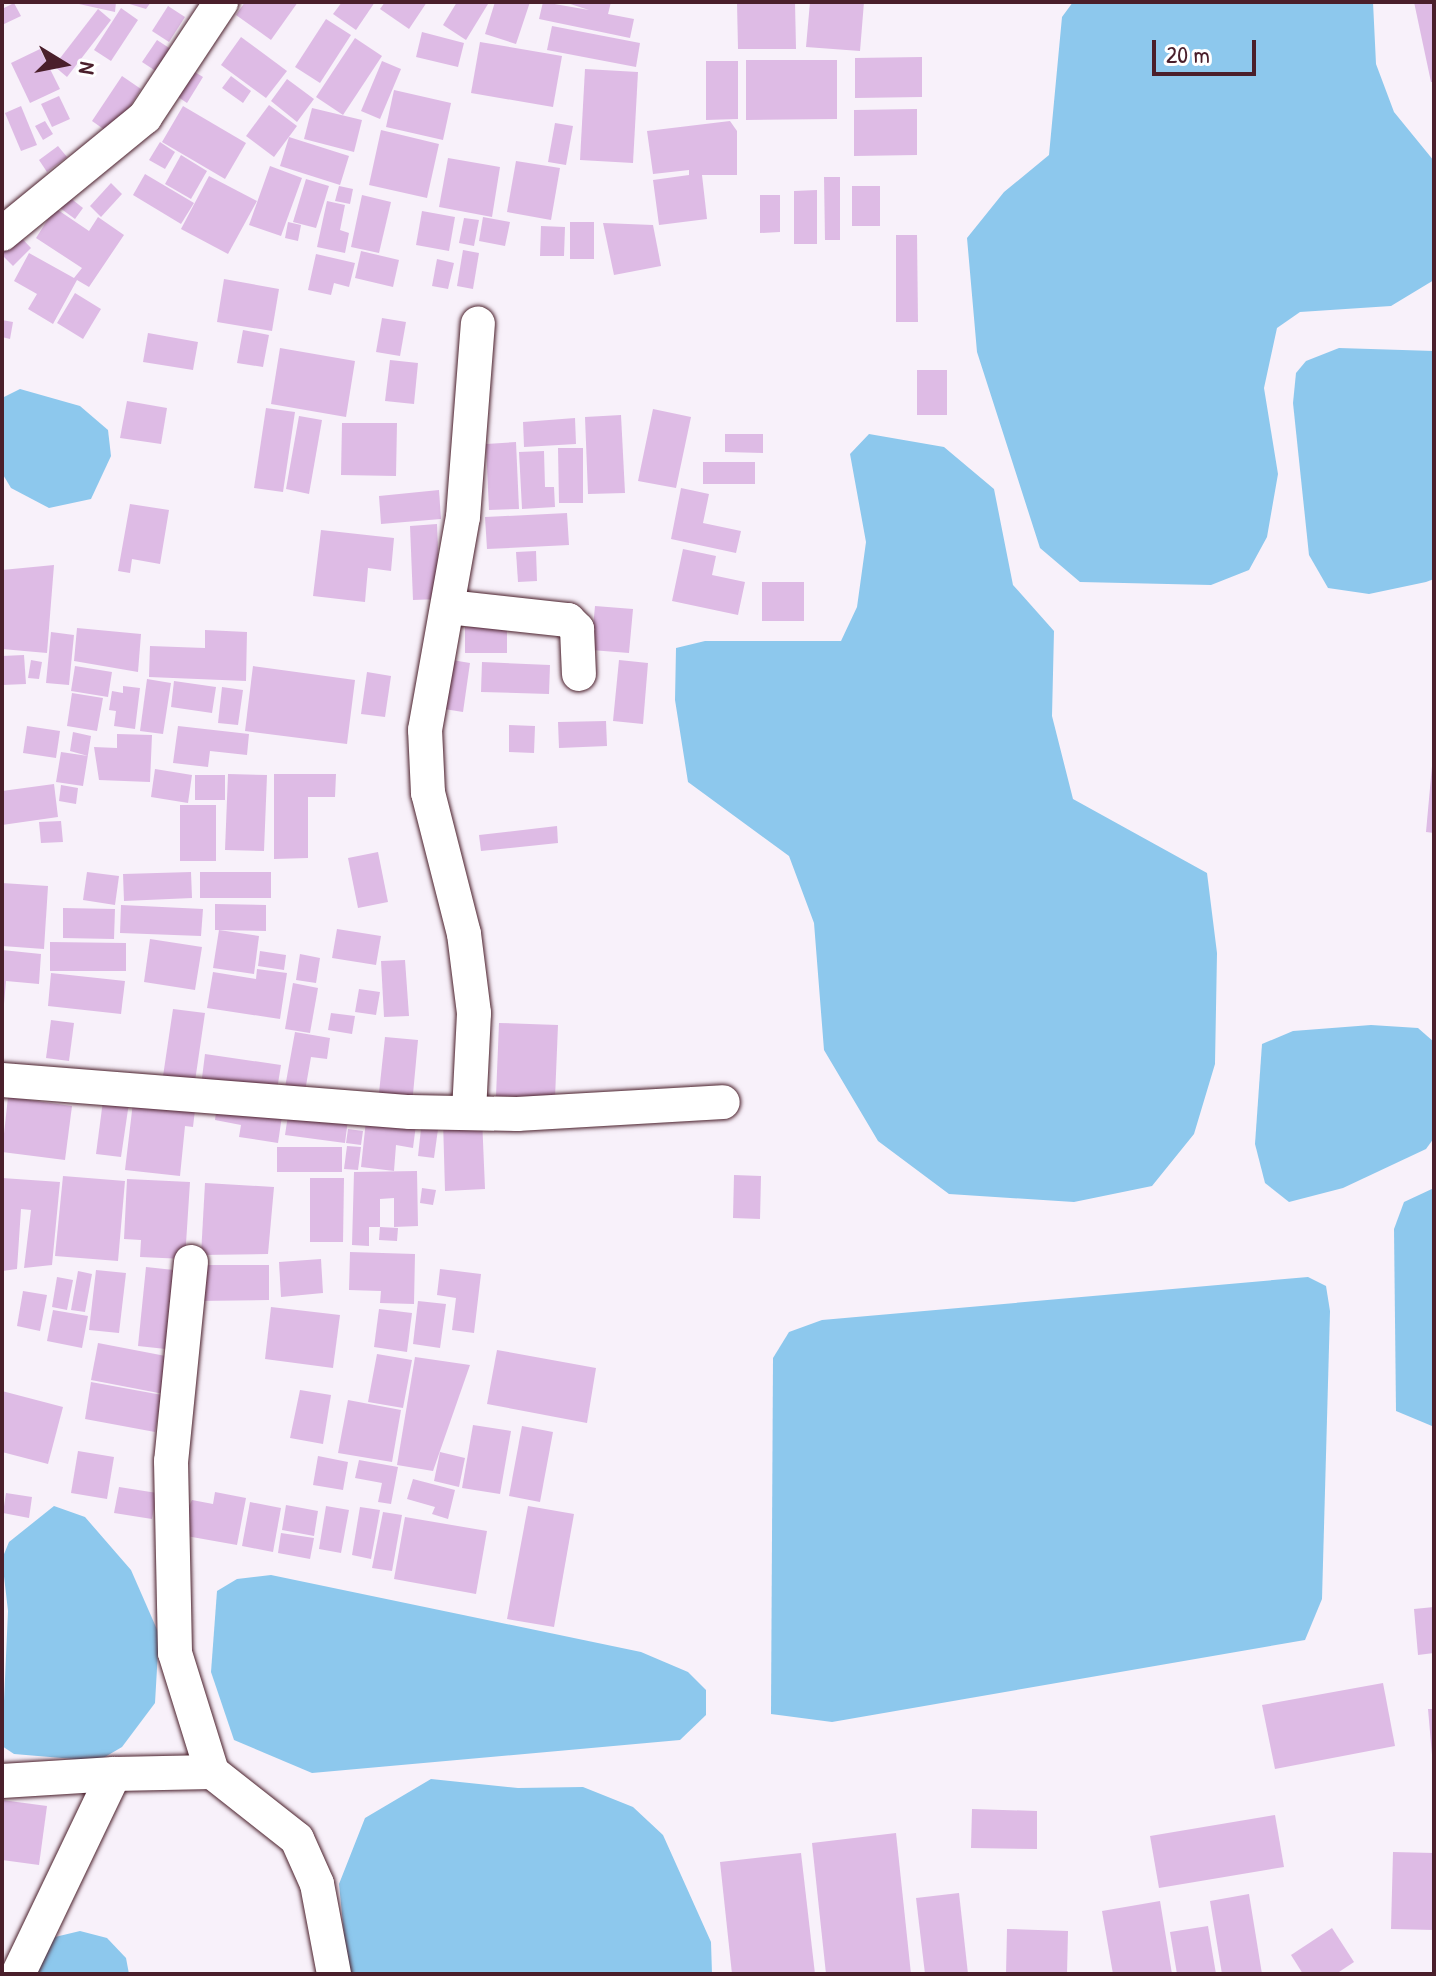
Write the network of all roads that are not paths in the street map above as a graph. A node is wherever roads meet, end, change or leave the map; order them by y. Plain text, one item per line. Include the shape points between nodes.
1 (221, 2) edge
2 (2, 234) edge
3 (478, 324) dead end
4 (448, 607) junction
5 (579, 674) dead end
6 (2, 1080) edge
7 (723, 1102) dead end
8 (469, 1112) junction
9 (191, 1262) dead end
10 (212, 1772) junction
11 (114, 1774) junction
12 (2, 1781) edge
13 (18, 1974) edge
14 (334, 1974) edge

1 - 2 street via 145,117
3 - 4 street via 463,517
4 - 5 street via 568,620 577,629
4 - 8 street via 425,750 428,793 464,934 474,1013
6 - 8 street
7 - 8 street
9 - 10 street via 169,1546 175,1653
10 - 11 street
10 - 14 street via 297,1839 317,1884
11 - 12 street
11 - 13 street

